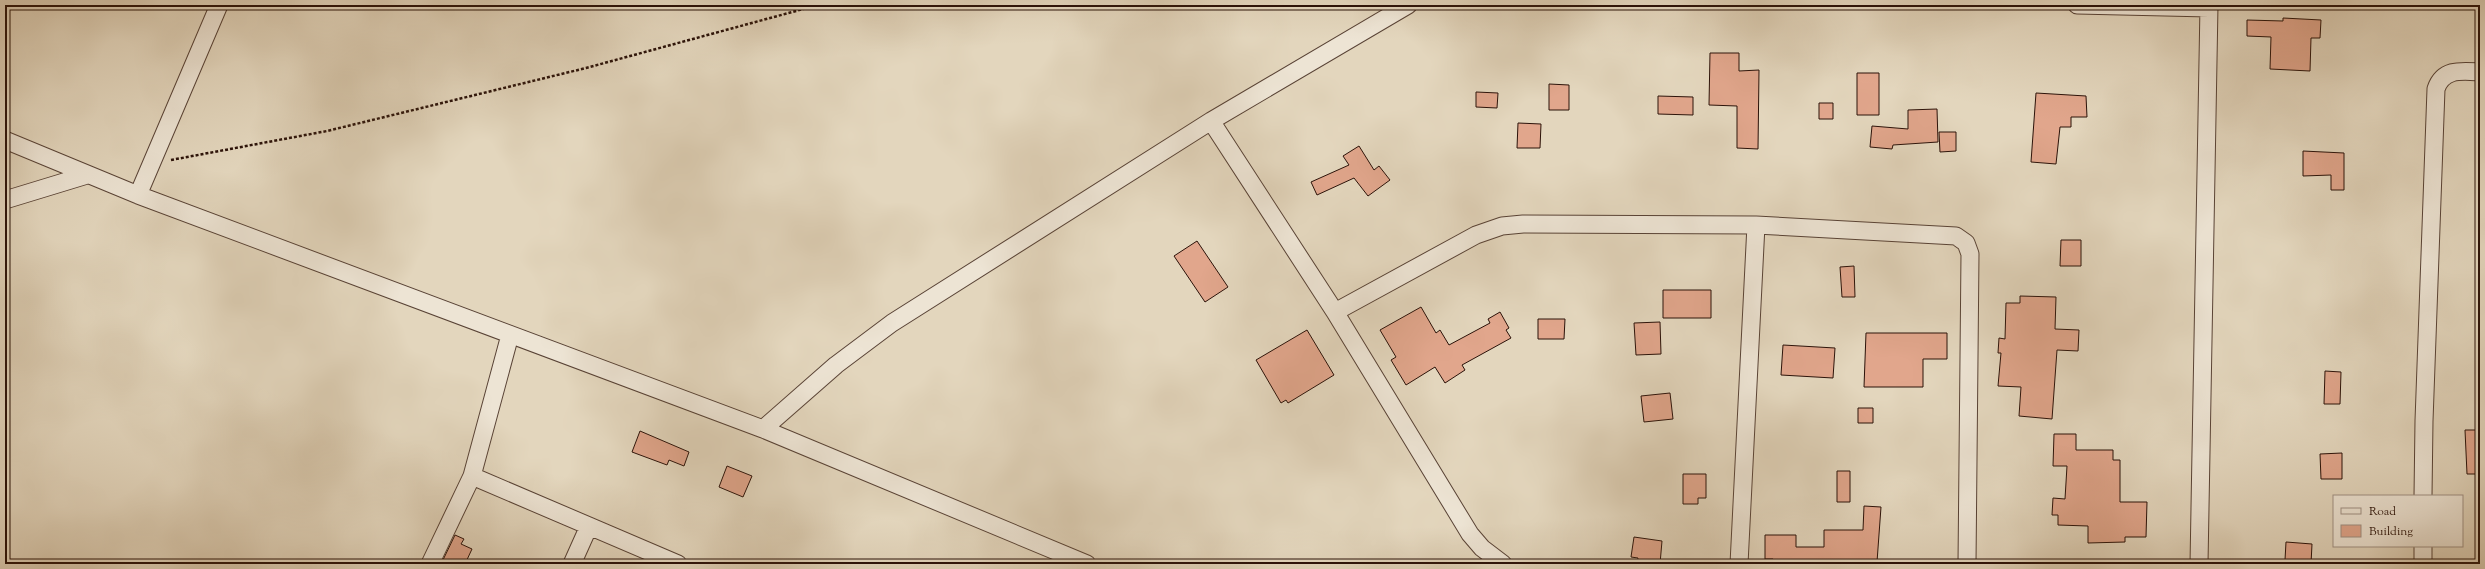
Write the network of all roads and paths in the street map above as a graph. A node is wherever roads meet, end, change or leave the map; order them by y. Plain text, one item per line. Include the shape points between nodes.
1 (218, 5) edge
2 (818, 5) edge
3 (1408, 5) edge
4 (2078, 5) edge
5 (2209, 7) edge
6 (2480, 72) edge
7 (1211, 121) junction
8 (5, 140) edge
9 (151, 164) junction
10 (88, 175) junction
11 (138, 195) junction
12 (5, 200) edge
13 (1756, 225) junction
14 (1335, 312) junction
15 (510, 335) junction
16 (763, 429) junction
17 (472, 476) junction
18 (2423, 495) edge
19 (590, 526) junction
20 (2423, 547) edge
21 (430, 564) edge
22 (572, 564) edge
23 (678, 564) edge
24 (1087, 564) edge
25 (1503, 564) edge
26 (1739, 564) edge
27 (1967, 564) edge
28 (2199, 564) edge
29 (2422, 564) edge

1 - 9 street
2 - 9 path via 586,68 327,131
3 - 7 street
4 - 5 street
5 - 28 street
6 - 18 street via 2451,72 2438,81 2436,89
7 - 14 street
7 - 16 street via 892,323 836,365
8 - 10 street
9 - 11 street
10 - 11 street
10 - 12 street
11 - 15 street
13 - 14 street via 1502,226 1476,235
13 - 26 street
13 - 27 street via 1956,236 1966,243 1970,254
14 - 25 street via 1470,534 1482,548
15 - 16 street
15 - 17 street
16 - 24 street
17 - 19 street
17 - 21 street
19 - 22 street
19 - 23 street
20 - 29 street

